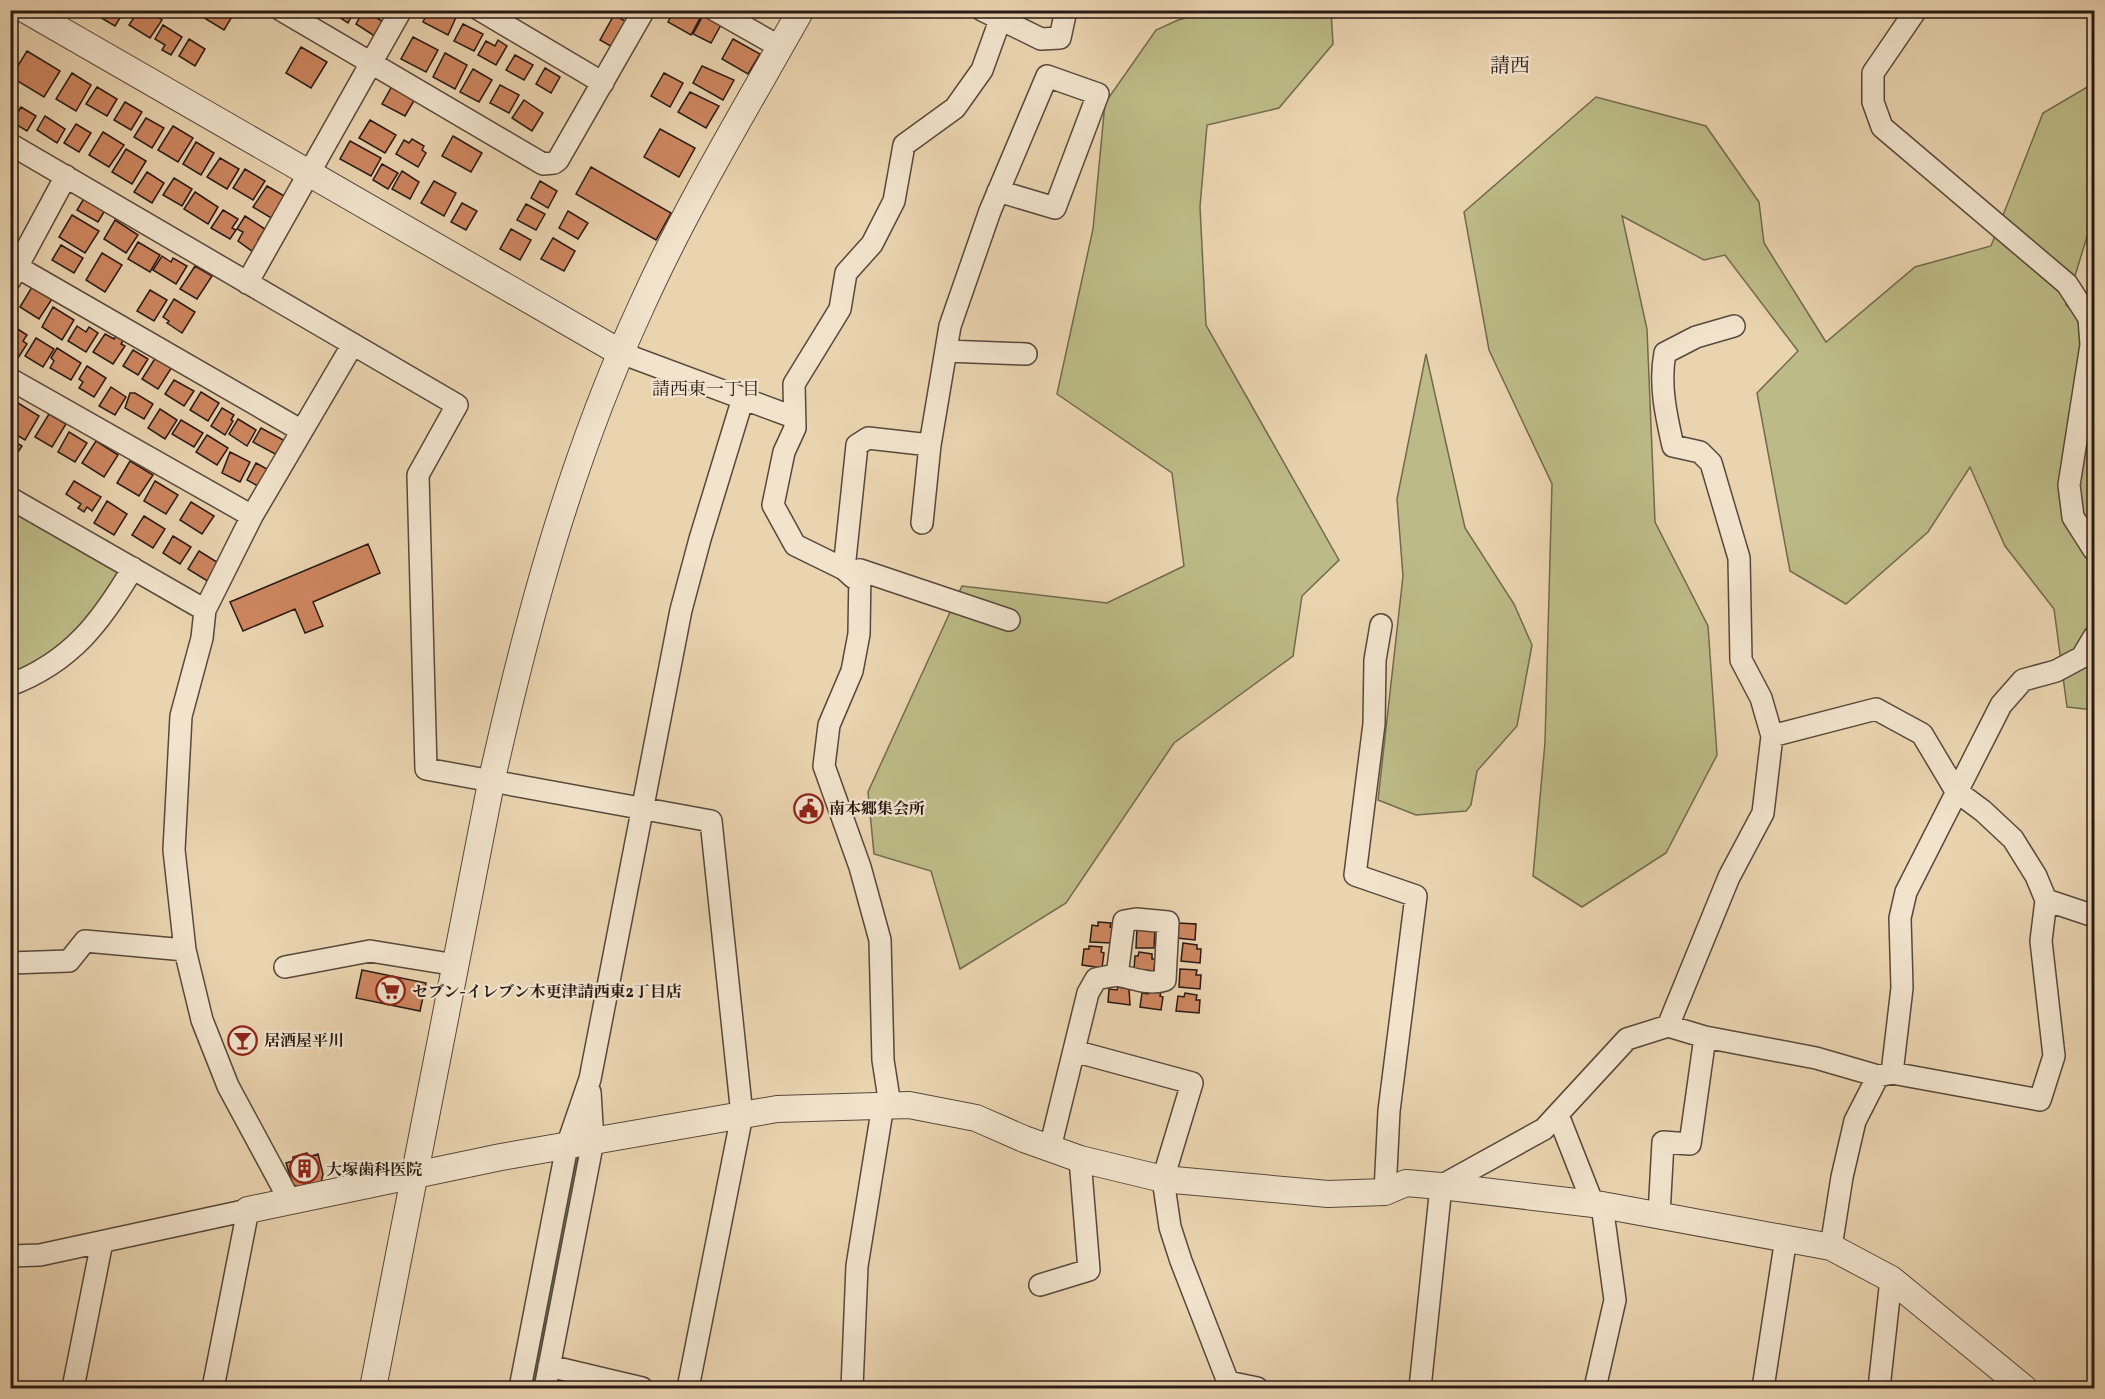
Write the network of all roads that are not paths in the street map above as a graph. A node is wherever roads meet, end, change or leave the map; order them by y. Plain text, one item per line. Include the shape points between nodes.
1 (26, 10) edge
2 (281, 10) edge
3 (401, 10) edge
4 (480, 10) edge
5 (644, 10) edge
6 (715, 10) edge
7 (801, 10) edge
8 (1066, 10) edge
9 (1916, 10) edge
10 (991, 15) edge
11 (780, 47) junction
12 (371, 62) junction
13 (603, 82) junction
14 (10, 144) edge
15 (308, 172) junction
16 (66, 176) junction
17 (998, 191) junction
18 (15, 274) edge
19 (247, 283) junction
20 (1734, 326) dead end
21 (353, 344) junction
22 (946, 351) junction
23 (621, 353) junction
24 (1026, 354) dead end
25 (2091, 365) edge
26 (10, 379) edge
27 (743, 398) junction
28 (793, 417) junction
29 (302, 431) junction
30 (930, 446) junction
31 (10, 498) edge
32 (252, 516) junction
33 (922, 523) dead end
34 (2094, 550) edge
35 (133, 568) junction
36 (852, 570) junction
37 (205, 609) junction
38 (1009, 620) dead end
39 (1381, 625) dead end
40 (2094, 637) edge
41 (10, 685) edge
42 (1772, 736) junction
43 (491, 783) junction
44 (1956, 792) junction
45 (642, 809) junction
46 (2046, 900) junction
47 (2094, 916) edge
48 (185, 950) junction
49 (10, 963) edge
50 (456, 965) junction
51 (285, 967) dead end
52 (1120, 975) dead end
53 (1668, 1026) junction
54 (1705, 1037) junction
55 (1074, 1051) junction
56 (1885, 1075) junction
57 (590, 1079) junction
58 (886, 1105) junction
59 (742, 1115) junction
60 (1558, 1115) junction
61 (593, 1141) junction
62 (567, 1146) junction
63 (1050, 1148) junction
64 (1080, 1159) junction
65 (414, 1176) junction
66 (1163, 1179) junction
67 (1441, 1186) junction
68 (1384, 1192) junction
69 (290, 1202) junction
70 (1598, 1204) junction
71 (248, 1210) junction
72 (1659, 1215) junction
73 (1786, 1238) junction
74 (102, 1242) junction
75 (1831, 1247) junction
76 (10, 1256) edge
77 (1891, 1280) junction
78 (1040, 1285) dead end
79 (549, 1366) junction
80 (1227, 1385) edge
81 (73, 1389) edge
82 (213, 1389) edge
83 (373, 1389) edge
84 (520, 1389) edge
85 (545, 1389) edge
86 (642, 1389) edge
87 (688, 1389) edge
88 (852, 1389) edge
89 (1257, 1389) edge
90 (1420, 1389) edge
91 (1595, 1389) edge
92 (1763, 1389) edge
93 (1879, 1389) edge
94 (2024, 1389) edge

1 - 15 street
2 - 12 street
3 - 12 street
4 - 13 street
5 - 13 street
6 - 11 street
7 - 11 street
8 - 10 street via 1060,38 1041,39
9 - 25 street via 1873,73 1873,102 1882,127 2067,284 2089,318
10 - 28 street via 981,70 955,108 904,145 894,201 872,244 846,273 840,309 794,384
11 - 23 street via 673,239
12 - 13 street via 549,165 558,160
12 - 15 street
14 - 16 street
15 - 19 street
15 - 23 street
16 - 18 street
16 - 19 street
17 - 17 street via 1055,208 1098,94 1047,76
17 - 22 street via 950,326
18 - 29 street
19 - 21 street
20 - 42 street via 1696,337 1665,353 1665,408 1673,446 1700,452 1711,463 1739,558 1741,660 1761,698
21 - 29 street
21 - 43 street via 457,405 418,475 426,769
22 - 24 street
22 - 30 street
23 - 27 street
23 - 43 street via 550,544
25 - 34 street via 2069,485 2073,517
26 - 32 street
27 - 28 street
27 - 45 street via 681,610
28 - 36 street via 795,428 784,452 773,505 795,545
29 - 32 street
30 - 33 street
30 - 36 street via 868,438 857,445
31 - 35 street
32 - 37 street
35 - 37 street
35 - 41 street via 108,609 78,643 46,669
36 - 38 street
36 - 58 street via 859,634 852,671 829,725 824,766 860,867 880,940
37 - 48 street via 202,638 181,716 174,850
39 - 68 street via 1375,660 1374,724 1355,875 1416,896 1389,1111
40 - 44 street via 2082,657 2056,671 2023,680 2001,705
42 - 44 street via 1876,709 1922,734
42 - 53 street via 1763,813 1729,877
43 - 45 street
43 - 50 street
44 - 46 street via 2013,839
44 - 56 street via 1906,892 1900,918 1902,988
45 - 57 street
45 - 59 street via 711,821
46 - 47 street
46 - 56 street via 2041,941 2054,1056 2040,1100
48 - 49 street via 85,941 69,961
48 - 69 street via 202,1020 228,1086
50 - 51 street via 370,951
50 - 65 street
52 - 55 street via 1096,979 1088,993
53 - 54 street
53 - 60 street via 1628,1039
54 - 56 street
54 - 72 street via 1690,1144 1663,1142
55 - 63 street
55 - 66 street via 1192,1083
56 - 75 street via 1855,1120
57 - 61 street
57 - 62 street
58 - 59 street via 777,1108
58 - 63 street via 909,1105 976,1118
58 - 88 street via 857,1266
59 - 61 street
59 - 87 street
60 - 67 street via 1544,1129
60 - 70 street
61 - 62 street
61 - 79 street
62 - 65 street
62 - 84 street
63 - 64 street
64 - 66 street
64 - 78 street via 1089,1270
65 - 69 street
65 - 83 street
66 - 68 street via 1328,1194
66 - 80 street via 1170,1227
67 - 68 street via 1406,1183
67 - 70 street
67 - 90 street
69 - 71 street
70 - 72 street
70 - 91 street via 1616,1300
71 - 74 street
71 - 82 street
72 - 73 street
73 - 75 street
73 - 92 street
74 - 76 street
74 - 81 street
75 - 77 street
77 - 93 street
77 - 94 street
79 - 85 street
79 - 86 street
80 - 89 street

